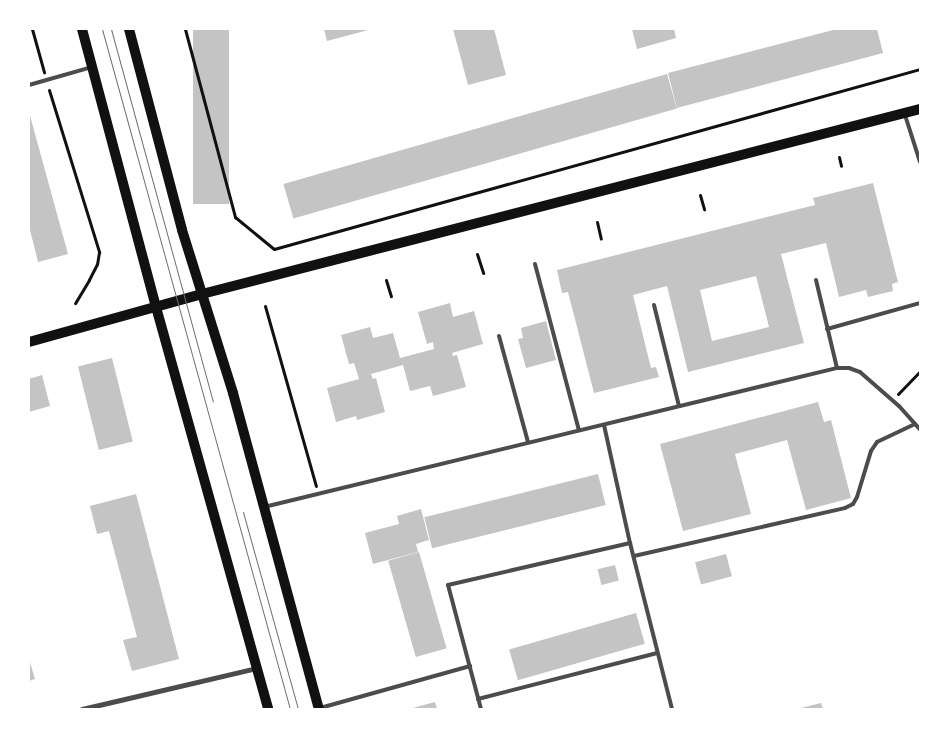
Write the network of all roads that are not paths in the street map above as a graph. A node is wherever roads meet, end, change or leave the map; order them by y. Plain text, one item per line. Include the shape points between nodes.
1 (82, 29) edge
2 (129, 29) edge
3 (92, 67) junction
4 (29, 85) edge
5 (920, 109) edge
6 (905, 113) junction
7 (920, 162) edge
8 (535, 264) dead end
9 (816, 280) dead end
10 (202, 294) junction
11 (920, 303) edge
12 (654, 305) dead end
13 (156, 307) junction
14 (827, 329) junction
15 (499, 336) dead end
16 (29, 342) edge
17 (837, 368) junction
18 (679, 406) junction
19 (604, 424) junction
20 (915, 424) junction
21 (920, 429) edge
22 (579, 430) junction
23 (528, 442) junction
24 (264, 507) junction
25 (630, 543) junction
26 (634, 556) junction
27 (657, 653) junction
28 (470, 666) junction
29 (258, 668) junction
30 (478, 699) junction
31 (82, 709) edge
32 (268, 709) edge
33 (319, 709) edge
34 (481, 709) edge
35 (672, 709) edge

1 - 3 main road
2 - 10 main road
3 - 4 lane
3 - 13 main road
5 - 6 main road
6 - 7 lane
6 - 10 main road
8 - 22 lane
9 - 14 lane
10 - 13 main road
10 - 24 main road
11 - 14 lane
12 - 18 lane
13 - 16 main road
13 - 29 main road
14 - 17 lane
15 - 23 lane
17 - 18 lane
17 - 20 lane via 860,372
18 - 19 lane
19 - 22 lane
19 - 25 lane
20 - 21 lane
20 - 26 lane via 877,442 870,451 857,497 845,508
22 - 23 lane
23 - 24 lane
24 - 33 main road
25 - 26 lane
25 - 28 lane via 448,585
26 - 27 lane
27 - 30 lane
27 - 35 lane
28 - 30 lane
28 - 33 lane
29 - 31 street
29 - 32 main road
30 - 34 lane

